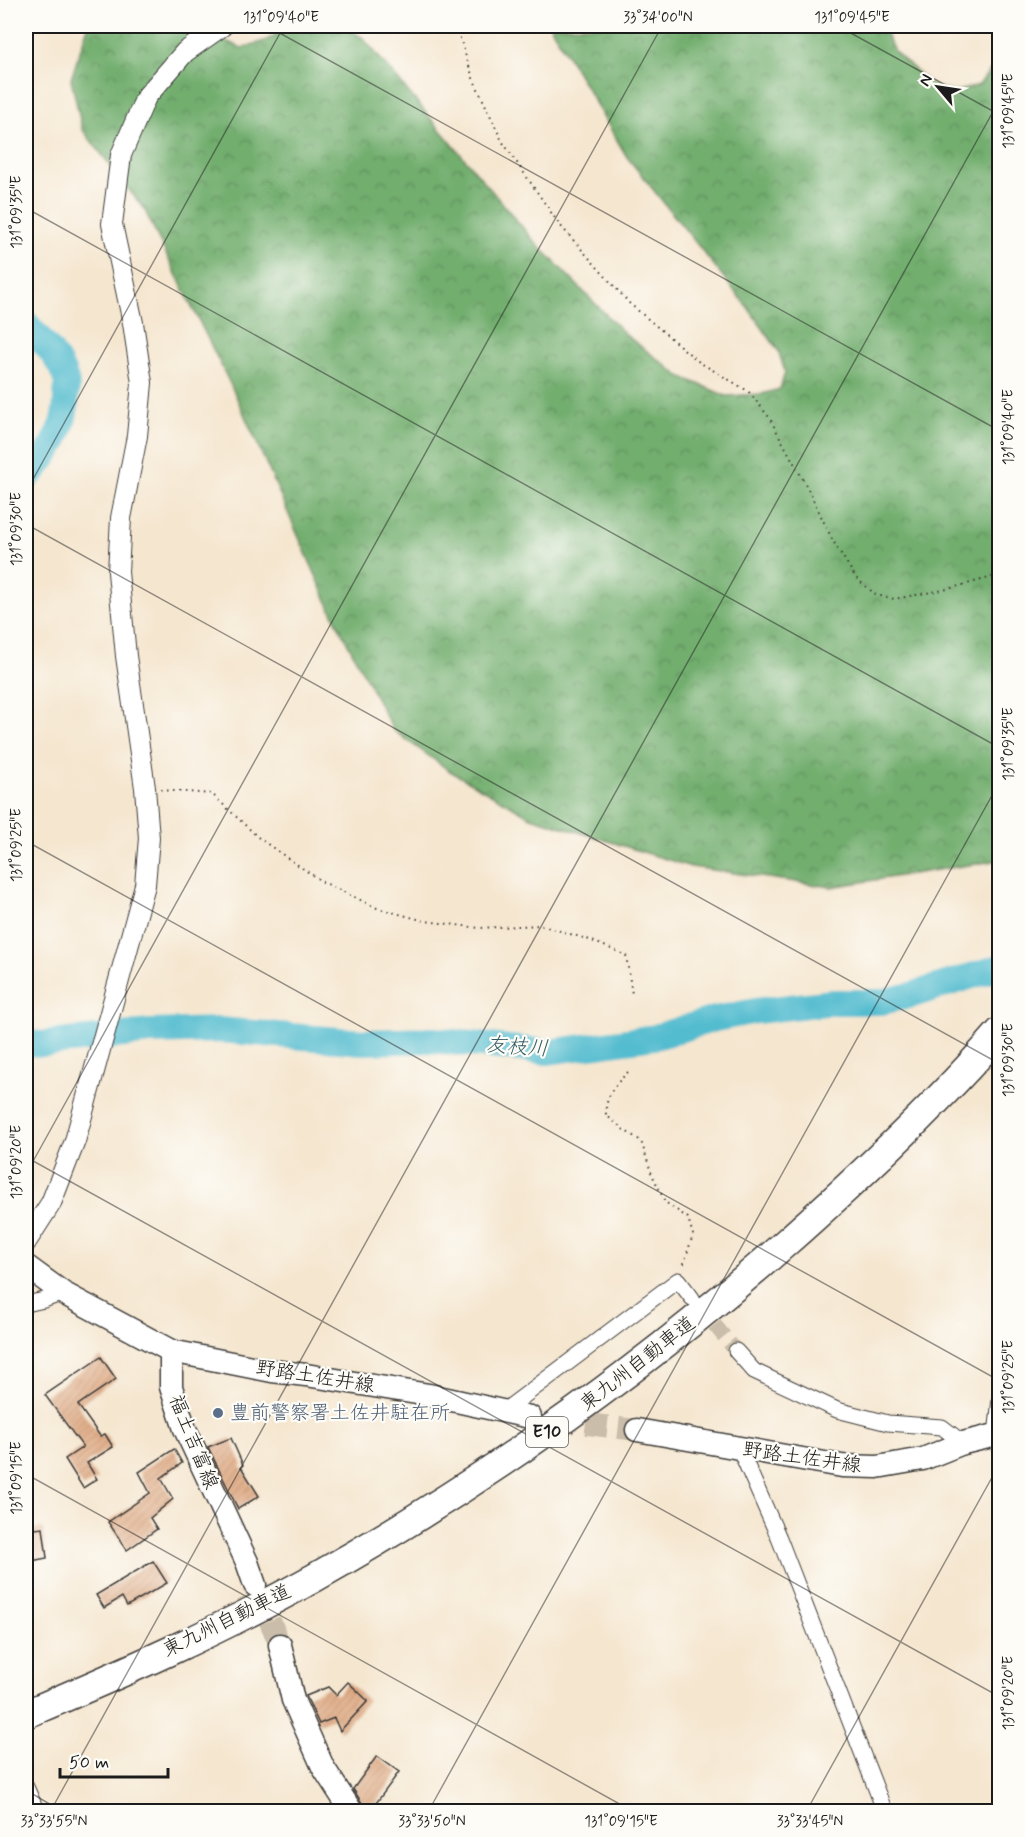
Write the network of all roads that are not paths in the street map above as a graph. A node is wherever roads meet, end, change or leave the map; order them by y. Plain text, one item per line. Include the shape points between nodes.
1 (222, 26) edge
2 (996, 1036) edge
3 (26, 1242) edge
4 (26, 1266) edge
5 (63, 1293) junction
6 (692, 1298) tunnel mouth
7 (26, 1304) edge
8 (171, 1351) junction
9 (736, 1351) tunnel mouth
10 (999, 1399) edge
11 (504, 1411) junction
12 (530, 1417) tunnel mouth
13 (637, 1430) tunnel mouth
14 (998, 1440) edge
15 (963, 1443) junction
16 (740, 1450) junction
17 (255, 1586) tunnel mouth
18 (280, 1645) tunnel mouth
19 (26, 1714) edge
20 (26, 1787) edge
21 (349, 1811) edge
22 (37, 1812) edge
23 (885, 1812) edge

1 - 3 street via 185,52 146,97 121,155 112,224 142,383 137,436 121,518 118,572 145,788 149,838 145,885 75,1141 51,1203
2 - 19 highway, 東九州自動車道 / E10 via 911,1126 729,1293 600,1394 511,1457 406,1525 312,1579 218,1628
4 - 5 main road
5 - 7 street
5 - 8 main road
6 - 11 street via 678,1280
8 - 11 main road, 野路土佐井線
8 - 17 main road, 福土吉富線 via 171,1388 184,1429
9 - 15 street via 754,1371 837,1410 888,1423 942,1427
10 - 14 street
11 - 12 main road, 野路土佐井線
13 - 16 main road, 野路土佐井線
14 - 15 main road, 野路土佐井線
15 - 16 main road, 野路土佐井線 via 923,1459 877,1467 843,1466
16 - 23 street via 792,1570
18 - 21 main road via 293,1700 323,1767
20 - 22 street

